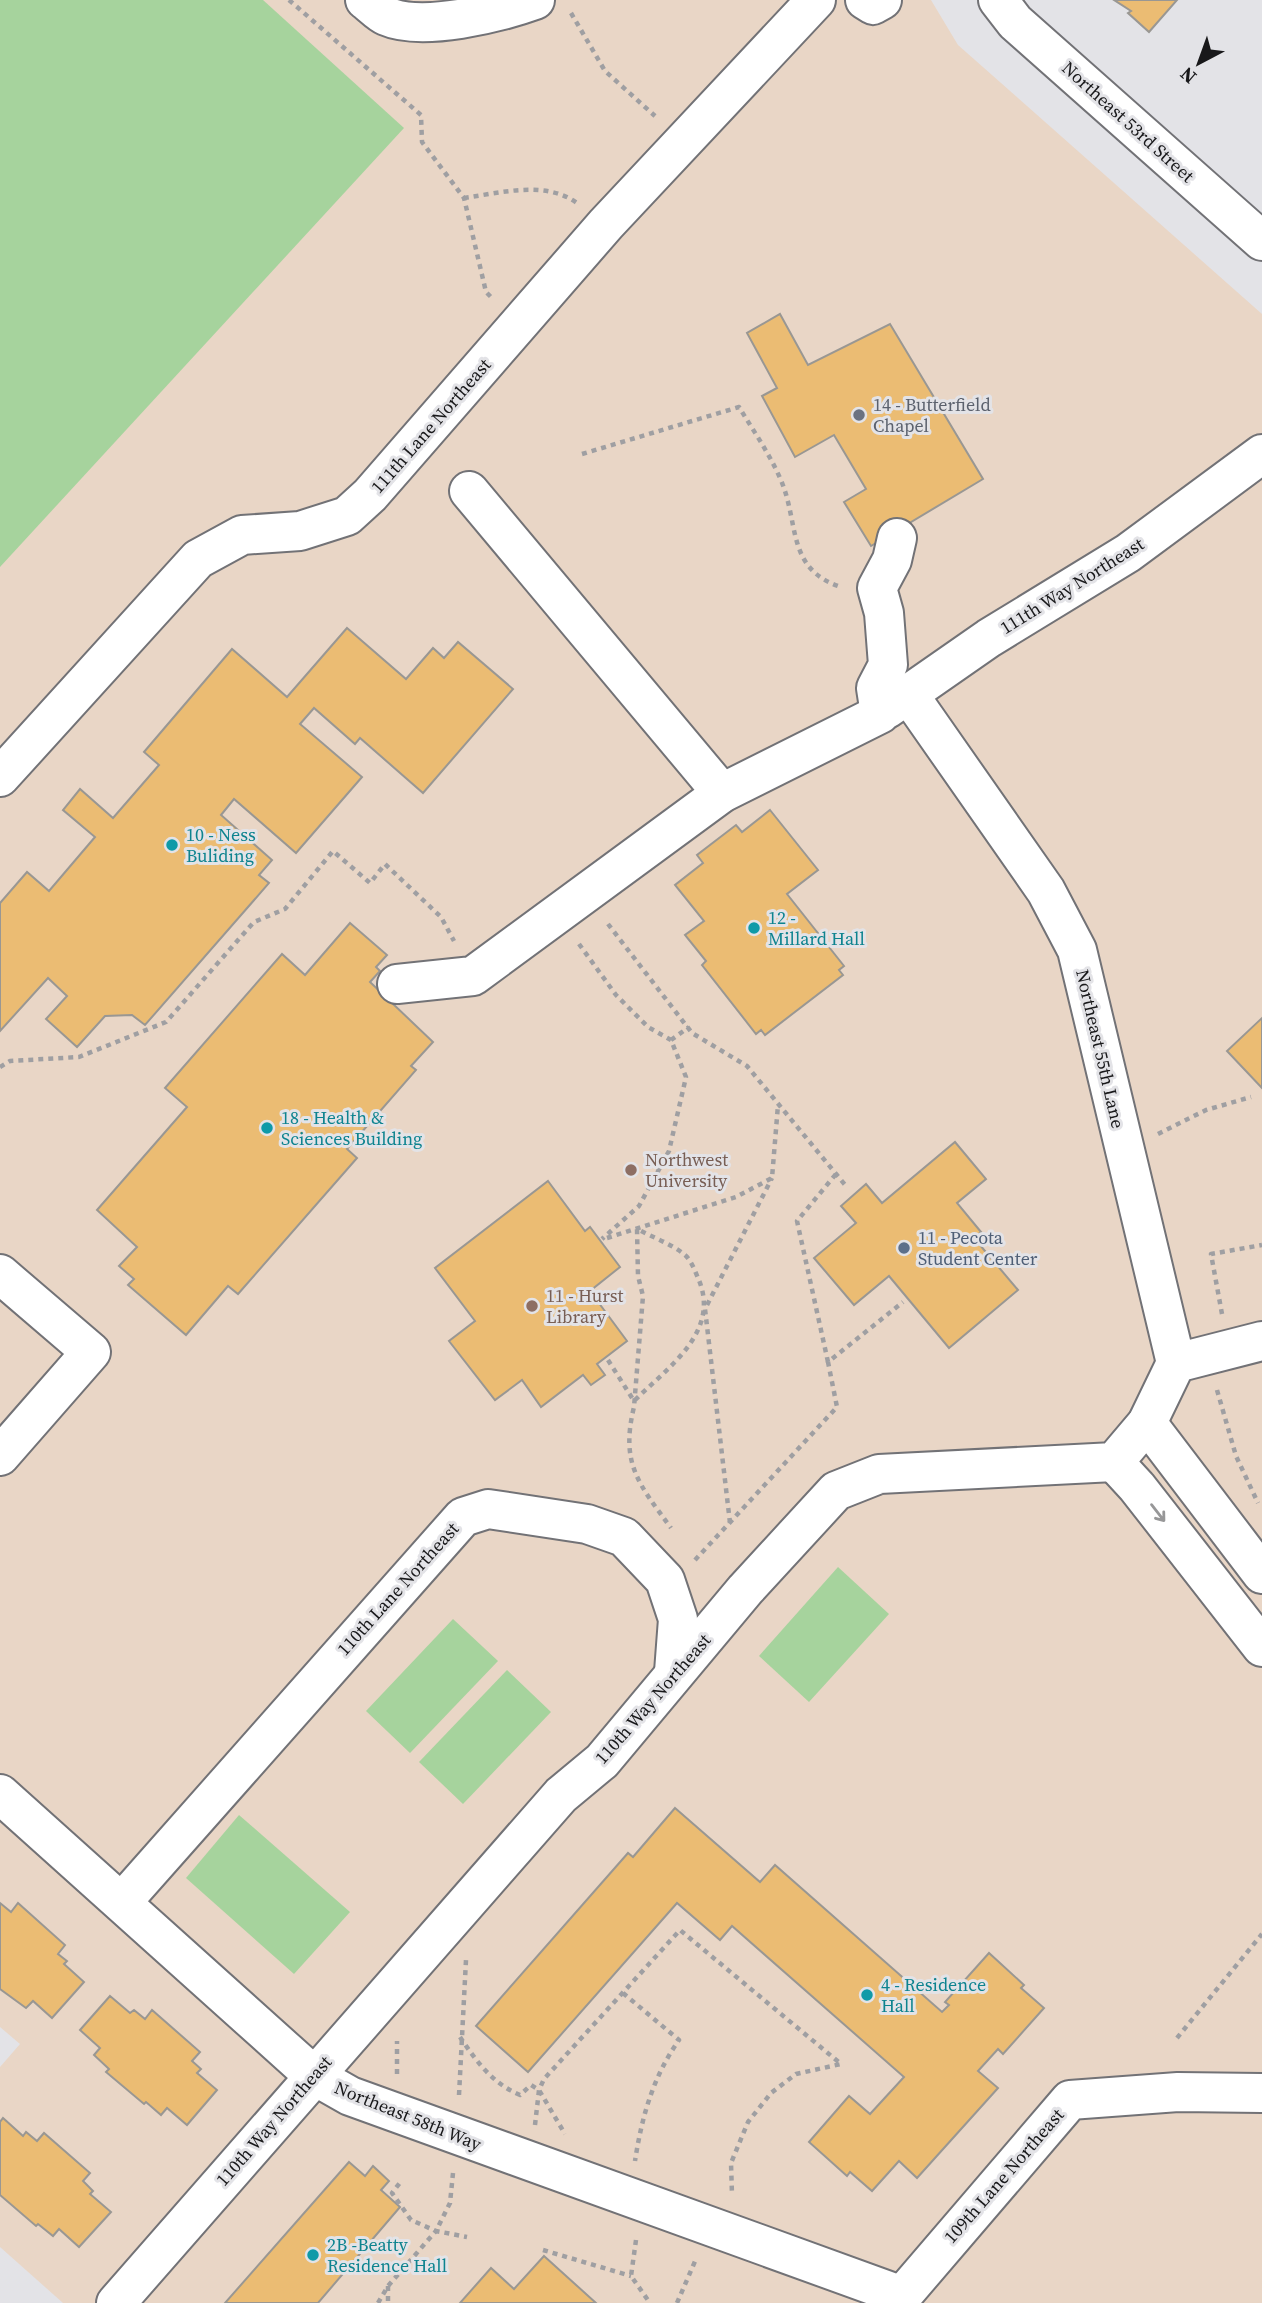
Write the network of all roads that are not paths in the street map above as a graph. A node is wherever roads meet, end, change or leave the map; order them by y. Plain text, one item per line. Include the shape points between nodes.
1 (365, 0) edge
2 (535, 0) edge
3 (816, 0) edge
4 (865, 0) edge
5 (882, 0) edge
6 (998, 0) edge
7 (1262, 241) edge
8 (1262, 454) edge
9 (468, 491) dead end
10 (897, 538) dead end
11 (894, 704) junction
12 (0, 777) edge
13 (722, 793) junction
14 (397, 984) dead end
15 (0, 1275) edge
16 (1262, 1341) edge
17 (1176, 1363) junction
18 (1147, 1423) junction
19 (0, 1457) edge
20 (1114, 1462) junction
21 (1262, 1574) edge
22 (1262, 1647) edge
23 (674, 1672) junction
24 (0, 1794) edge
25 (122, 1902) junction
26 (313, 2075) junction
27 (1262, 2093) edge
28 (898, 2299) edge
29 (116, 2303) edge

1 - 2 street via 386,16 417,23 505,11
3 - 12 street, 111th Lane Northeast via 606,224 370,495 347,516 300,531 242,535 198,559
4 - 5 street via 873,5
6 - 7 street, Northeast 53rd Street via 1014,22
8 - 11 street, 111th Way Northeast via 1128,553 989,638
9 - 13 street
10 - 11 street via 892,560 877,588 884,612 888,665 876,688
11 - 13 street, 111th Way Northeast
11 - 17 street, Northeast 55th Lane via 1046,891 1077,950
13 - 14 street, 111th Way Northeast via 473,976
15 - 19 street via 91,1352
16 - 17 street
17 - 18 street
18 - 20 street
18 - 21 street
20 -> 22 street
20 - 23 street, 110th Way Northeast via 878,1474 836,1491
23 - 25 street, 110th Lane Northeast via 678,1619 665,1580 624,1537 587,1524 488,1509 463,1517
23 - 26 street, 110th Way Northeast via 602,1761 561,1795
24 - 25 street, Northeast 58th Way
25 - 26 street, Northeast 58th Way
26 - 28 street, Northeast 58th Way via 350,2096
26 - 29 street, 110th Way Northeast
27 - 28 street, 109th Lane Northeast via 1178,2092 1070,2100

